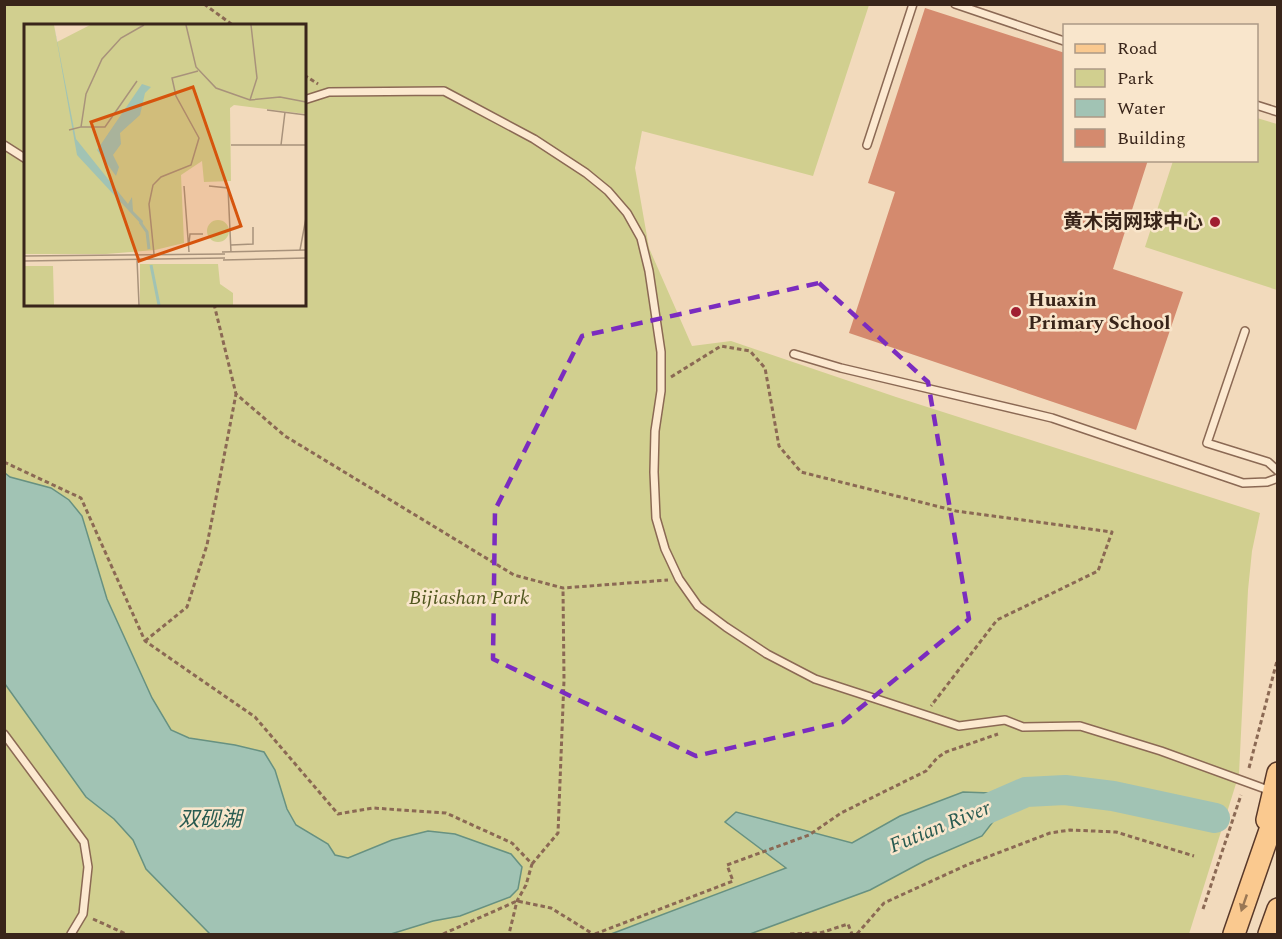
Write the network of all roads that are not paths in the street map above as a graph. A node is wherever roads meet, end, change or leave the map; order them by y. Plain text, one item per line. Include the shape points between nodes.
1 (913, 4) edge
2 (955, 4) edge
3 (1063, 40) edge
4 (306, 99) edge
5 (1258, 105) edge
6 (1278, 112) edge
7 (4, 145) edge
8 (867, 145) dead end
9 (24, 158) edge
10 (1245, 331) dead end
11 (794, 354) dead end
12 (1278, 471) edge
13 (1278, 478) edge
14 (4, 734) edge
15 (1276, 791) edge
16 (1278, 909) edge
17 (71, 934) edge
18 (1234, 934) edge
19 (1269, 934) edge

1 - 8 lane
2 - 3 lane
4 - 15 lane via 329,92 444,91 534,139 586,173 627,213 640,238 649,271 661,352 655,441 656,518 679,579 698,606 767,654 815,679 959,726 1005,720 1023,727 1080,726
5 - 6 lane
7 - 9 lane
10 - 12 lane via 1207,443 1268,462
11 - 13 lane via 1052,418 1242,483
14 - 17 lane via 84,842 88,867 83,914
15 -> 18 main road
16 - 19 main road

